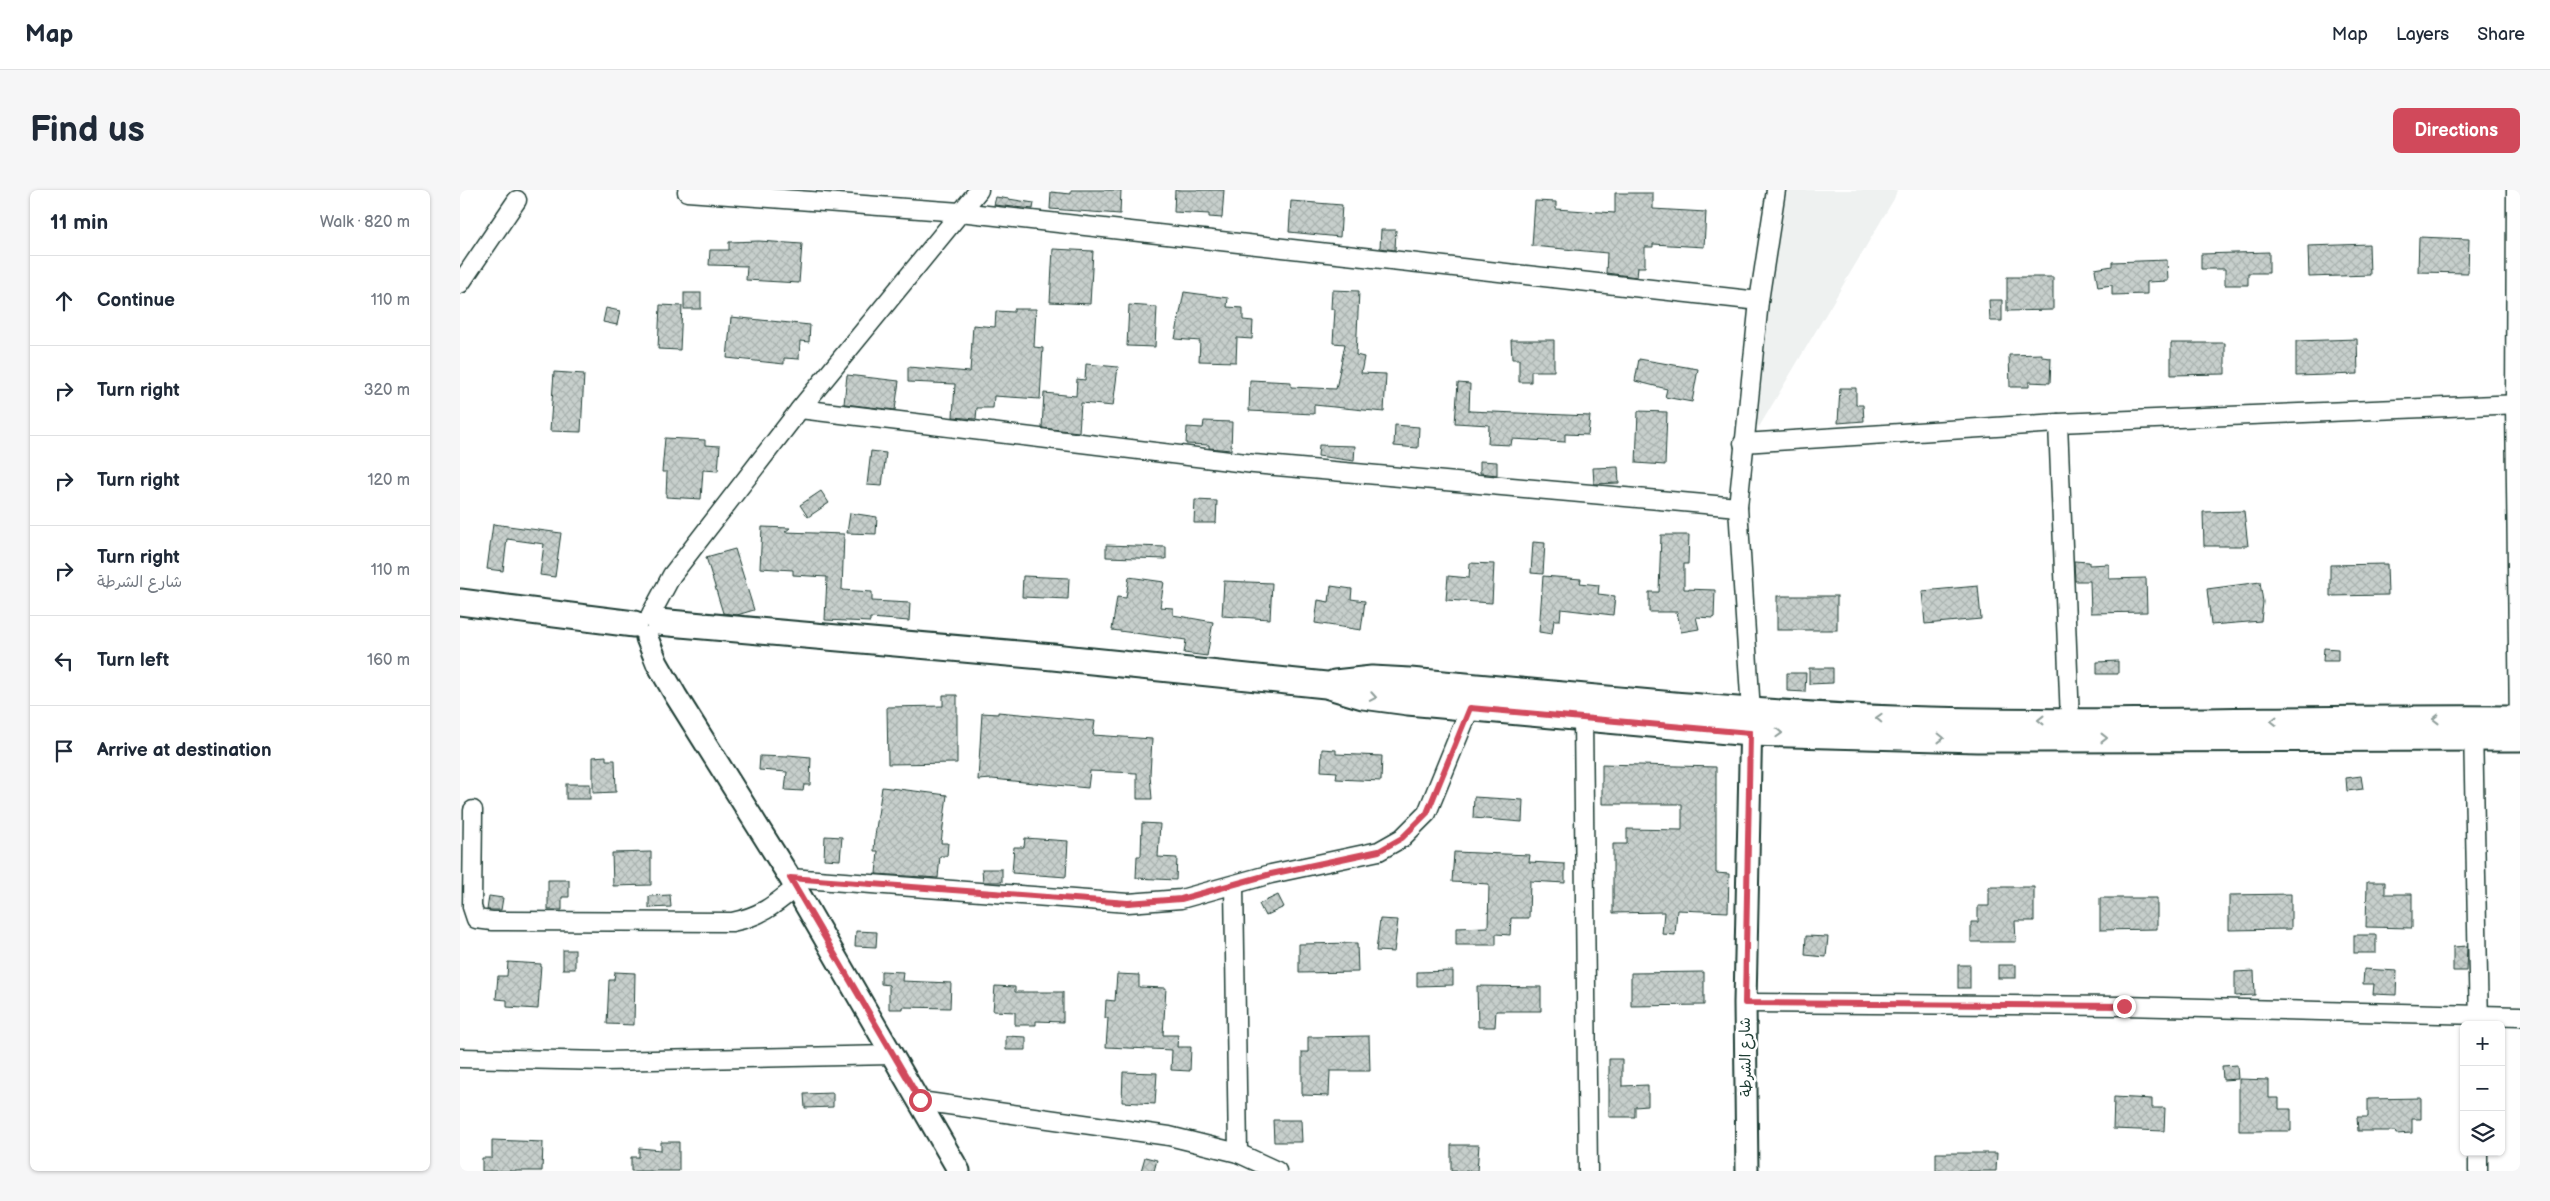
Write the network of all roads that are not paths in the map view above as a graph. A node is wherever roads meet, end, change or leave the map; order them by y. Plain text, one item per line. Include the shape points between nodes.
1 (979, 190) edge
2 (1776, 190) edge
3 (2516, 190) edge
4 (688, 192) dead end
5 (517, 200) dead end
6 (960, 212) junction
7 (460, 284) edge
8 (1759, 301) junction
9 (2518, 404) edge
10 (800, 409) junction
11 (2058, 423) junction
12 (1743, 443) junction
13 (1738, 507) junction
14 (460, 602) edge
15 (647, 624) junction
16 (1326, 685) junction
17 (1470, 708) junction
18 (1583, 719) junction
19 (2520, 719) edge
20 (2070, 720) junction
21 (1751, 723) junction
22 (2473, 729) junction
23 (2520, 738) edge
24 (473, 810) dead end
25 (792, 883) junction
26 (1234, 885) junction
27 (1745, 1003) junction
28 (2520, 1016) edge
29 (2479, 1021) edge
30 (893, 1055) junction
31 (460, 1058) edge
32 (920, 1100) junction
33 (1238, 1153) junction
34 (2478, 1156) edge
35 (959, 1171) edge
36 (1278, 1171) edge
37 (1588, 1171) edge
38 (1747, 1171) edge
39 (2478, 1171) edge

1 - 6 street
2 - 8 street
3 - 9 street
4 - 6 street
5 - 7 street
6 - 8 street
6 - 10 street
8 - 12 street
9 - 11 street
9 - 19 street
10 - 13 street via 1254,464
10 - 15 street via 672,575
11 - 12 street
11 - 20 street
12 - 13 street
13 - 21 street
14 - 15 main road
15 - 16 main road via 1034,655
15 - 25 street via 657,664
16 -> 17 main road via 1386,700
16 - 21 main road via 1372,679 1410,681
17 - 18 main road
17 - 26 street via 1427,813 1402,838 1379,851
18 - 21 main road
18 - 37 street
19 - 22 main road
19 - 23 street
20 -> 21 main road via 1898,719
22 -> 20 main road
21 -> 22 main road via 1977,739
21 - 27 street, شارع الشرطة
22 - 23 main road
22 - 29 street
24 - 25 street via 472,907 476,919 732,922 754,918 772,908
25 - 26 street via 1128,903 1181,899
25 - 30 street
26 - 33 street
27 - 29 street via 2124,1006
27 - 38 street, شارع الشرطة
28 - 29 street
30 - 31 street via 606,1061
30 - 32 street
32 - 33 street via 1169,1136
32 - 35 street
33 - 36 street
34 - 39 street

